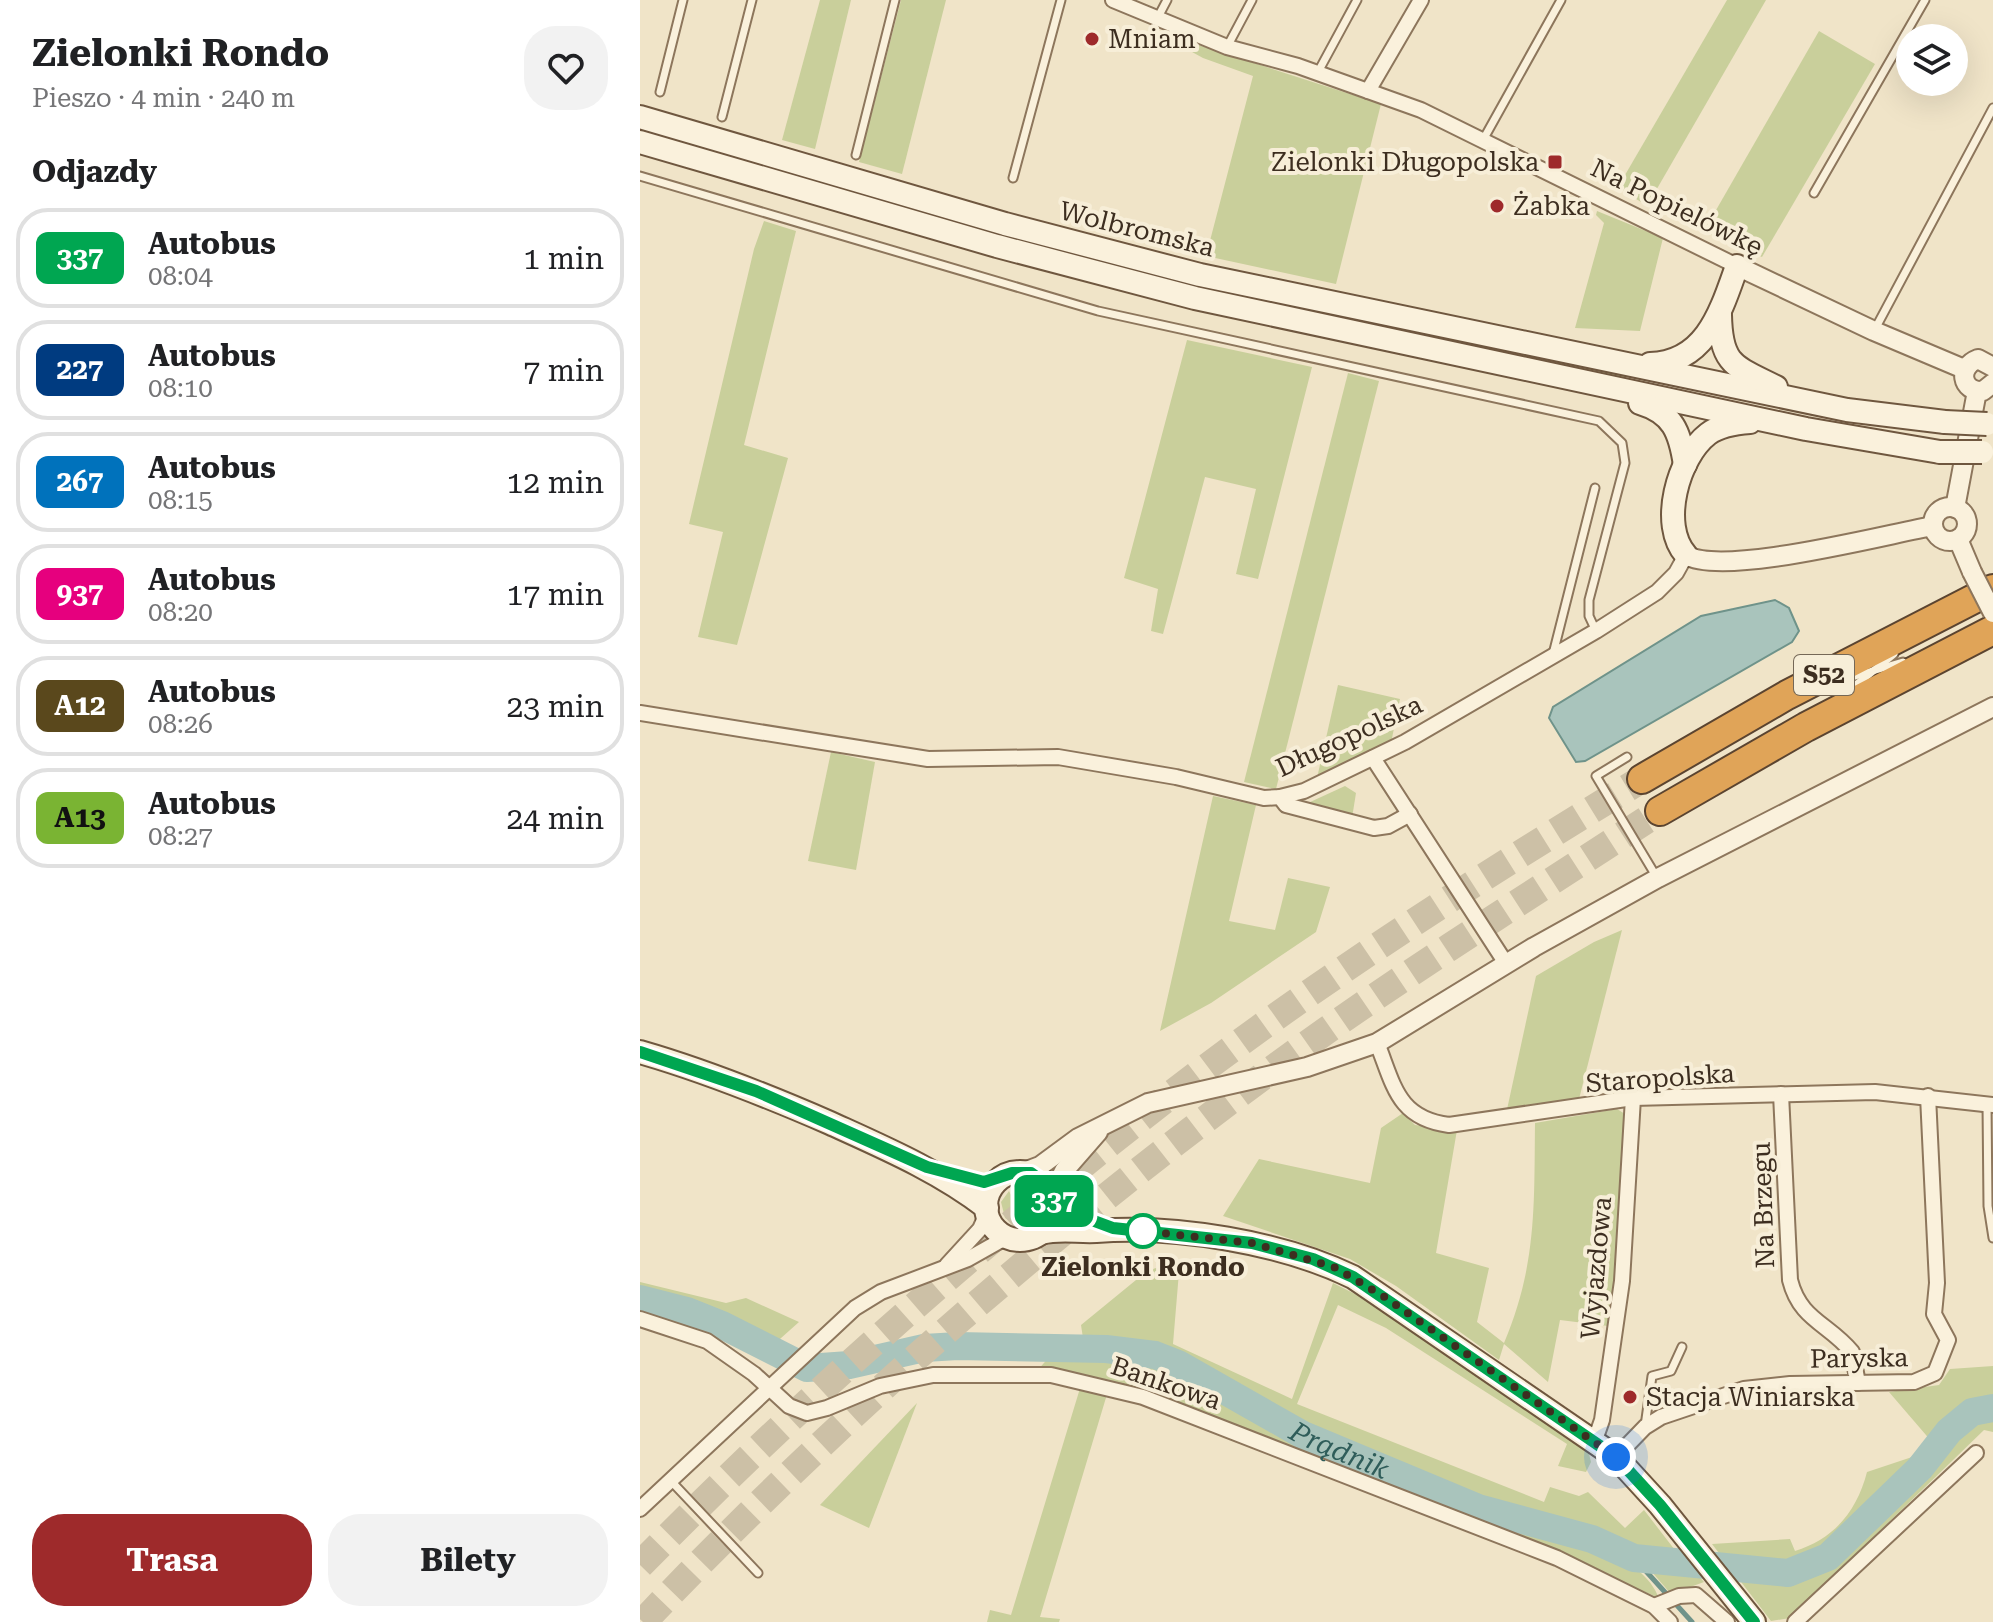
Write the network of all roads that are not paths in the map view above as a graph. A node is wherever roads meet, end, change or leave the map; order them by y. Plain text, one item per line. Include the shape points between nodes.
1 (683, 0) edge
2 (752, 0) edge
3 (895, 0) edge
4 (1061, 0) edge
5 (1113, 0) edge
6 (1167, 0) edge
7 (1252, 0) edge
8 (1357, 0) edge
9 (1421, 0) edge
10 (1561, 0) edge
11 (1925, 0) edge
12 (1157, 19) junction
13 (1227, 47) junction
14 (1318, 73) junction
15 (1368, 91) junction
16 (660, 92) dead end
17 (1993, 108) edge
18 (640, 117) edge
19 (722, 117) dead end
20 (1483, 140) junction
21 (640, 142) edge
22 (856, 155) dead end
23 (640, 176) edge
24 (1013, 178) dead end
25 (1814, 193) dead end
26 (1737, 266) junction
27 (1720, 313) junction
28 (1874, 331) junction
29 (1629, 365) junction
30 (1964, 369) junction
31 (1990, 374) edge
32 (1586, 383) junction
33 (1802, 400) junction
34 (1765, 421) junction
35 (1990, 424) edge
36 (1988, 451) edge
37 (1685, 465) junction
38 (1595, 488) dead end
39 (1955, 508) junction
40 (1933, 526) junction
41 (1958, 539) junction
42 (1686, 555) junction
43 (1982, 580) edge
44 (1993, 613) edge
45 (1941, 614) junction
46 (1993, 630) edge
47 (1596, 631) junction
48 (1959, 647) junction
49 (1552, 656) junction
50 (1873, 671) junction
51 (1787, 695) junction
52 (1993, 707) edge
53 (640, 713) edge
54 (1806, 727) junction
55 (1373, 758) junction
56 (1634, 768) joint
57 (1280, 797) junction
58 (1660, 811) tunnel mouth
59 (1410, 814) junction
60 (1658, 878) junction
61 (1507, 965) junction
62 (1377, 1043) junction
63 (640, 1052) edge
64 (1781, 1094) junction
65 (1928, 1096) junction
66 (1633, 1098) junction
67 (1990, 1105) edge
68 (1105, 1124) junction
69 (927, 1167) junction
70 (1024, 1172) junction
71 (999, 1180) junction
72 (1053, 1198) junction
73 (987, 1211) junction
74 (1113, 1228) junction
75 (1041, 1233) junction
76 (1007, 1237) junction
77 (1993, 1238) edge
78 (944, 1268) junction
79 (640, 1319) edge
80 (1682, 1347) dead end
81 (1858, 1383) junction
82 (768, 1387) junction
83 (1645, 1427) junction
84 (1595, 1440) junction
85 (1976, 1453) dead end
86 (1616, 1457) junction
87 (671, 1481) junction
88 (640, 1509) edge
89 (758, 1573) dead end
90 (1654, 1606) junction
91 (1670, 1622) edge
92 (1727, 1622) edge
93 (1754, 1622) edge
94 (1795, 1622) edge

1 - 16 lane
2 - 19 lane
3 - 22 lane
4 - 24 lane
5 - 12 street, Na Popielówkę
6 - 12 lane
7 - 13 lane
8 - 14 lane
9 - 15 street
10 - 20 lane
11 - 25 lane
12 - 13 street, Na Popielówkę
13 - 14 street, Na Popielówkę
14 - 15 street, Na Popielówkę
15 - 20 street, Na Popielówkę
17 - 28 lane
18 - 29 main road, Wolbromska via 1200,275
20 - 26 street, Na Popielówkę
21 - 32 main road, Wolbromska via 1195,298
23 - 47 lane via 1098,311 1599,421 1622,443 1625,463 1589,600
26 - 27 main road
26 - 28 street, Na Popielówkę
27 - 29 main road via 1692,351 1675,360
27 - 33 main road via 1721,342 1730,361
28 - 30 street, Na Popielówkę
29 - 33 main road, Wolbromska
30 - 31 street via 1978,359
30 - 31 street via 1965,383
31 - 39 street
32 - 34 main road
32 - 37 main road via 1668,417 1680,436
33 - 35 main road, Wolbromska, bridge
34 - 36 main road, bridge via 1940,452
34 - 37 main road via 1717,428
37 - 42 main road via 1674,524
38 - 49 lane
39 - 40 street via 1939,512
39 - 41 street via 1966,523
40 - 41 street via 1942,539
40 - 42 street via 1743,562 1705,563
41 - 43 street
42 - 47 street, Długopolska via 1657,592
43 - 44 street, bridge
43 - 45 highway, S52
45 - 50 lane
45 - 51 highway, S52
46 - 48 highway, S52
47 - 49 street, Długopolska
48 - 50 lane
48 - 54 highway, S52
49 - 55 street, Długopolska
50 - 51 lane
50 - 54 lane
51 - 56 highway, S52
52 - 60 street
53 - 57 street, Długopolska via 928,759 1058,757
54 - 58 highway, S52
55 - 57 street, Długopolska
55 - 59 street
56 - 60 lane via 1596,776
57 - 59 street via 1286,805 1369,827 1388,826
59 - 61 street
60 - 61 street
61 - 62 street
62 - 66 street, Staropolska via 1399,1099 1431,1123 1526,1116
62 - 68 street via 1307,1067 1157,1101
63 - 69 main road via 756,1091
64 - 65 street, Staropolska
64 - 66 street, Staropolska
64 - 81 street, Na Brzegu via 1795,1300 1852,1352
65 - 67 street, Staropolska
65 - 81 street, Paryska via 1934,1314 1948,1340 1935,1373 1922,1380
66 - 84 street, Wyjazdowa via 1622,1281
67 - 77 lane via 1988,1206
68 - 70 street
68 - 72 street via 1064,1171
69 - 71 main road via 984,1182
69 - 73 main road
70 - 71 main road
70 - 72 main road via 1042,1179
71 - 73 main road via 990,1191
72 - 74 main road via 1066,1211
72 - 75 main road via 1053,1215
73 - 76 main road via 992,1225
73 - 78 street via 980,1229
74 - 75 main road
74 - 84 main road via 1252,1243 1334,1267
75 - 76 main road
76 - 78 street
78 - 82 street via 855,1308
79 - 82 street, Bankowa via 707,1341
80 - 83 lane via 1671,1371 1652,1376
81 - 83 street, Paryska via 1744,1389
82 - 87 street
82 - 90 street, Bankowa via 789,1406 807,1413 880,1386 933,1375 1051,1375 1095,1383 1500,1535
83 - 86 street, Paryska
84 - 86 main road
85 - 94 street
86 - 93 main road
87 - 88 street
87 - 89 lane
90 - 91 street, Bankowa
90 - 92 street via 1696,1595

